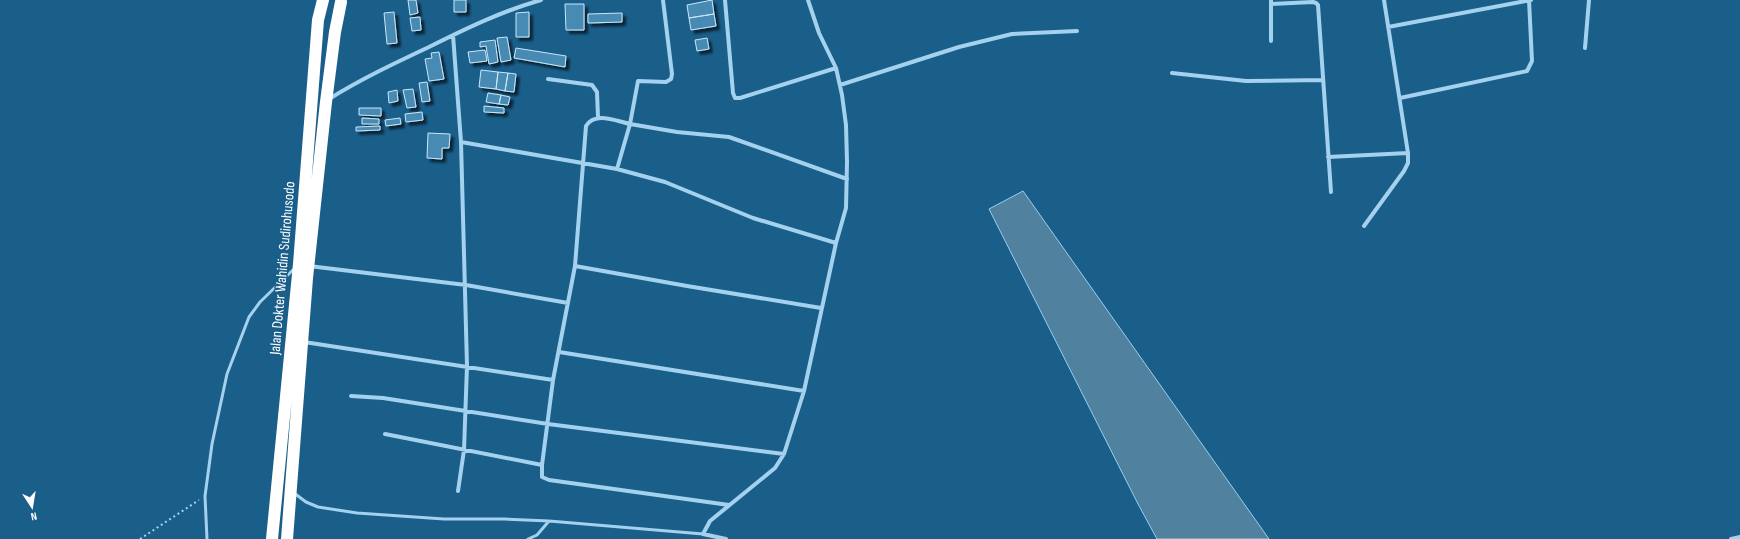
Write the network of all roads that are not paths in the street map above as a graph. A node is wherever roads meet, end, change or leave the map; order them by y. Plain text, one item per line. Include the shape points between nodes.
1 (323, 0) edge
2 (541, 0) edge
3 (663, 0) edge
4 (725, 0) edge
5 (808, 0) edge
6 (1384, 0) edge
7 (1530, 0) edge
8 (1589, 0) edge
9 (340, 1) edge
10 (1271, 2) edge
11 (1388, 27) junction
12 (1077, 31) dead end
13 (453, 35) junction
14 (1271, 41) dead end
15 (1585, 48) dead end
16 (836, 68) junction
17 (1172, 73) dead end
18 (548, 79) dead end
19 (1323, 80) junction
20 (840, 85) junction
21 (1400, 98) junction
22 (326, 102) junction
23 (598, 117) junction
24 (630, 124) junction
25 (462, 142) junction
26 (1408, 153) junction
27 (1328, 157) junction
28 (584, 162) junction
29 (617, 169) junction
30 (847, 179) junction
31 (1331, 192) dead end
32 (1364, 226) dead end
33 (836, 243) junction
34 (304, 265) junction
35 (575, 266) junction
36 (466, 285) junction
37 (568, 303) junction
38 (821, 308) junction
39 (302, 342) junction
40 (560, 352) junction
41 (467, 366) junction
42 (553, 380) junction
43 (804, 391) junction
44 (351, 396) dead end
45 (466, 412) junction
46 (548, 424) junction
47 (385, 434) dead end
48 (464, 450) junction
49 (784, 454) junction
50 (542, 465) junction
51 (458, 490) dead end
52 (292, 492) junction
53 (729, 505) junction
54 (549, 521) junction
55 (703, 534) junction
56 (272, 535) edge
57 (288, 535) edge
58 (1740, 537) edge
59 (208, 539) edge
60 (528, 539) edge
61 (726, 539) edge
62 (1731, 539) edge

1 - 34 highway, Jalan Dokter Wahidin Sudirohusodo via 318,20
2 - 13 street via 516,7
3 - 24 street via 671,79 666,82 638,82
4 - 16 street via 735,98
5 - 16 street via 819,32
6 - 11 street
7 - 11 street
7 - 21 street via 1532,61 1527,71
8 - 15 street
9 - 22 highway, Jalan Dokter Wahidin Sudirohusodo
10 - 14 street
10 - 19 street via 1316,3
11 - 21 street
12 - 20 street via 1012,34 959,47
13 - 22 street via 350,86
13 - 25 street
16 - 20 street
17 - 19 street via 1246,80
18 - 23 street via 592,85 597,92
19 - 27 street
20 - 30 street via 846,125
21 - 26 street
22 - 34 highway, Jalan Dokter Wahidin Sudirohusodo
23 - 24 street
23 - 28 street via 589,121 586,126
24 - 29 street
24 - 30 street via 729,137
25 - 28 street
25 - 36 street
26 - 27 street
26 - 32 street via 1408,163 1404,171
27 - 31 street
28 - 29 street
28 - 35 street
29 - 33 street via 665,182 754,218
30 - 33 street via 846,208
33 - 38 street
34 - 36 street
34 - 39 highway, Jalan Dokter Wahidin Sudirohusodo
34 - 56 highway, Jalan Dokter Wahidin Sudirohusodo
34 - 59 lane via 260,302 249,317 239,339 216,418 205,496
35 - 37 street
35 - 38 street
36 - 37 street
36 - 41 street
37 - 40 street
38 - 43 street
39 - 41 street
39 - 52 highway, Jalan Dokter Wahidin Sudirohusodo
40 - 42 street
40 - 43 street
41 - 42 street
41 - 45 street
42 - 46 street
43 - 49 street
44 - 45 street via 383,398
45 - 46 street
45 - 48 street
46 - 49 street
46 - 50 street
47 - 48 street
48 - 50 street
48 - 51 street
49 - 53 street via 775,468
50 - 53 street via 542,477 549,480
52 - 54 lane via 318,507 357,514
52 - 57 highway, Jalan Dokter Wahidin Sudirohusodo
53 - 55 street via 710,521
54 - 55 lane
54 - 60 lane via 537,535
55 - 61 street
58 - 62 street

